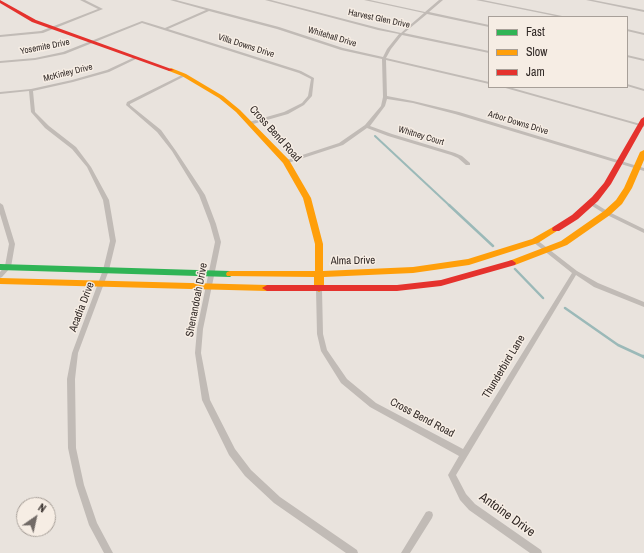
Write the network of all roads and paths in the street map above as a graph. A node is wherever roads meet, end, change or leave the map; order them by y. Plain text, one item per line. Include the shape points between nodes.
1 (82, 0) edge
2 (173, 0) edge
3 (267, 0) edge
4 (366, 0) edge
5 (441, 0) edge
6 (478, 0) edge
7 (588, 0) edge
8 (0, 1) edge
9 (208, 10) junction
10 (644, 11) edge
11 (427, 12) junction
12 (560, 16) edge
13 (488, 26) edge
14 (52, 28) junction
15 (166, 29) junction
16 (628, 30) edge
17 (404, 33) junction
18 (644, 34) edge
19 (0, 36) edge
20 (92, 42) junction
21 (488, 52) edge
22 (628, 56) edge
23 (136, 58) junction
24 (384, 59) junction
25 (644, 60) edge
26 (0, 62) edge
27 (184, 76) junction
28 (488, 83) edge
29 (628, 85) edge
30 (508, 88) edge
31 (31, 90) junction
32 (644, 90) edge
33 (0, 93) edge
34 (385, 97) junction
35 (250, 123) junction
36 (643, 123) edge
37 (367, 126) junction
38 (644, 152) edge
39 (286, 162) junction
40 (620, 162) junction
41 (468, 164) dead end
42 (640, 169) edge
43 (591, 203) junction
44 (0, 205) edge
45 (607, 214) junction
46 (644, 231) edge
47 (535, 241) junction
48 (546, 250) junction
49 (4, 267) edge
50 (106, 270) junction
51 (575, 272) junction
52 (212, 274) junction
53 (320, 274) junction
54 (0, 276) edge
55 (0, 281) edge
56 (101, 285) junction
57 (209, 288) junction
58 (319, 289) junction
59 (644, 305) edge
60 (464, 454) junction
61 (452, 475) joint
62 (428, 515) dead end
63 (534, 552) edge
64 (109, 553) edge
65 (354, 553) edge
66 (405, 553) edge

1 - 14 street via 101,8
2 - 9 street, Whitehall Drive
3 - 17 street, Harvest Glen Drive
4 - 11 street
5 - 11 street
6 - 12 street
7 - 10 street
8 - 14 main road, Cross Bend Road via 22,16
9 - 15 street
9 - 24 street, Whitehall Drive
11 - 13 street
11 - 17 street
14 - 19 street via 36,34
14 - 20 main road, Cross Bend Road
15 - 20 street, Villa Downs Drive via 140,22
15 - 35 street, Villa Downs Drive via 300,72 313,79 310,96 303,104 286,113
16 - 18 street
17 - 21 street, Harvest Glen Drive
17 - 24 street via 392,45
20 - 23 main road, Cross Bend Road
20 - 26 street, Yosemite Drive via 48,57
22 - 25 street
23 - 27 main road, Cross Bend Road
23 - 31 street, McKinley Drive via 90,77
24 - 28 street, Whitehall Drive
24 - 34 street
27 - 35 main road, Cross Bend Road via 221,97
27 - 52 street, Shenandoah Drive via 128,105 159,131 202,195 218,242
29 - 32 street
30 - 36 street
31 - 33 street, McKinley Drive
31 - 50 street, Acadia Drive via 33,112 74,148 89,167 106,200 113,241
34 - 37 street via 383,106
34 - 40 street, Arbor Downs Drive via 450,111
35 - 39 main road, Cross Bend Road
36 - 40 main road, Alma Drive
37 - 39 street via 341,144
37 - 41 street, Whitney Court via 390,136 453,154
38 - 42 main road
39 - 53 main road, Cross Bend Road via 307,198 319,244
40 - 42 street, Arbor Downs Drive
40 - 43 main road, Alma Drive via 607,184
42 - 45 main road via 619,202
43 - 45 street
43 - 47 main road, Alma Drive via 575,217
44 - 49 street via 12,244
45 - 46 street
45 - 48 main road via 574,237
47 - 48 street
47 - 53 main road, Alma Drive via 469,262 439,267 381,273
48 - 51 street
48 - 58 main road via 489,271 441,283 397,288
49 - 50 main road, Alma Drive
49 - 54 street
50 - 52 main road, Alma Drive
50 - 56 street, Acadia Drive
51 - 59 street via 596,285
51 - 60 street, Thunderbird Lane
52 - 53 main road, Alma Drive
52 - 57 street, Shenandoah Drive
53 - 58 main road, Cross Bend Road
55 - 56 main road
56 - 57 main road
56 - 64 street, Acadia Drive via 75,353 71,379 72,448 80,485 94,525
57 - 58 main road
57 - 65 street, Shenandoah Drive via 200,329 198,353 206,400 221,432 248,473 277,500
58 - 60 street, Cross Bend Road via 320,334 324,351 344,381 373,405
60 - 61 street, Thunderbird Lane
61 - 63 street, Antoine Drive via 463,497 472,507
62 - 66 street

